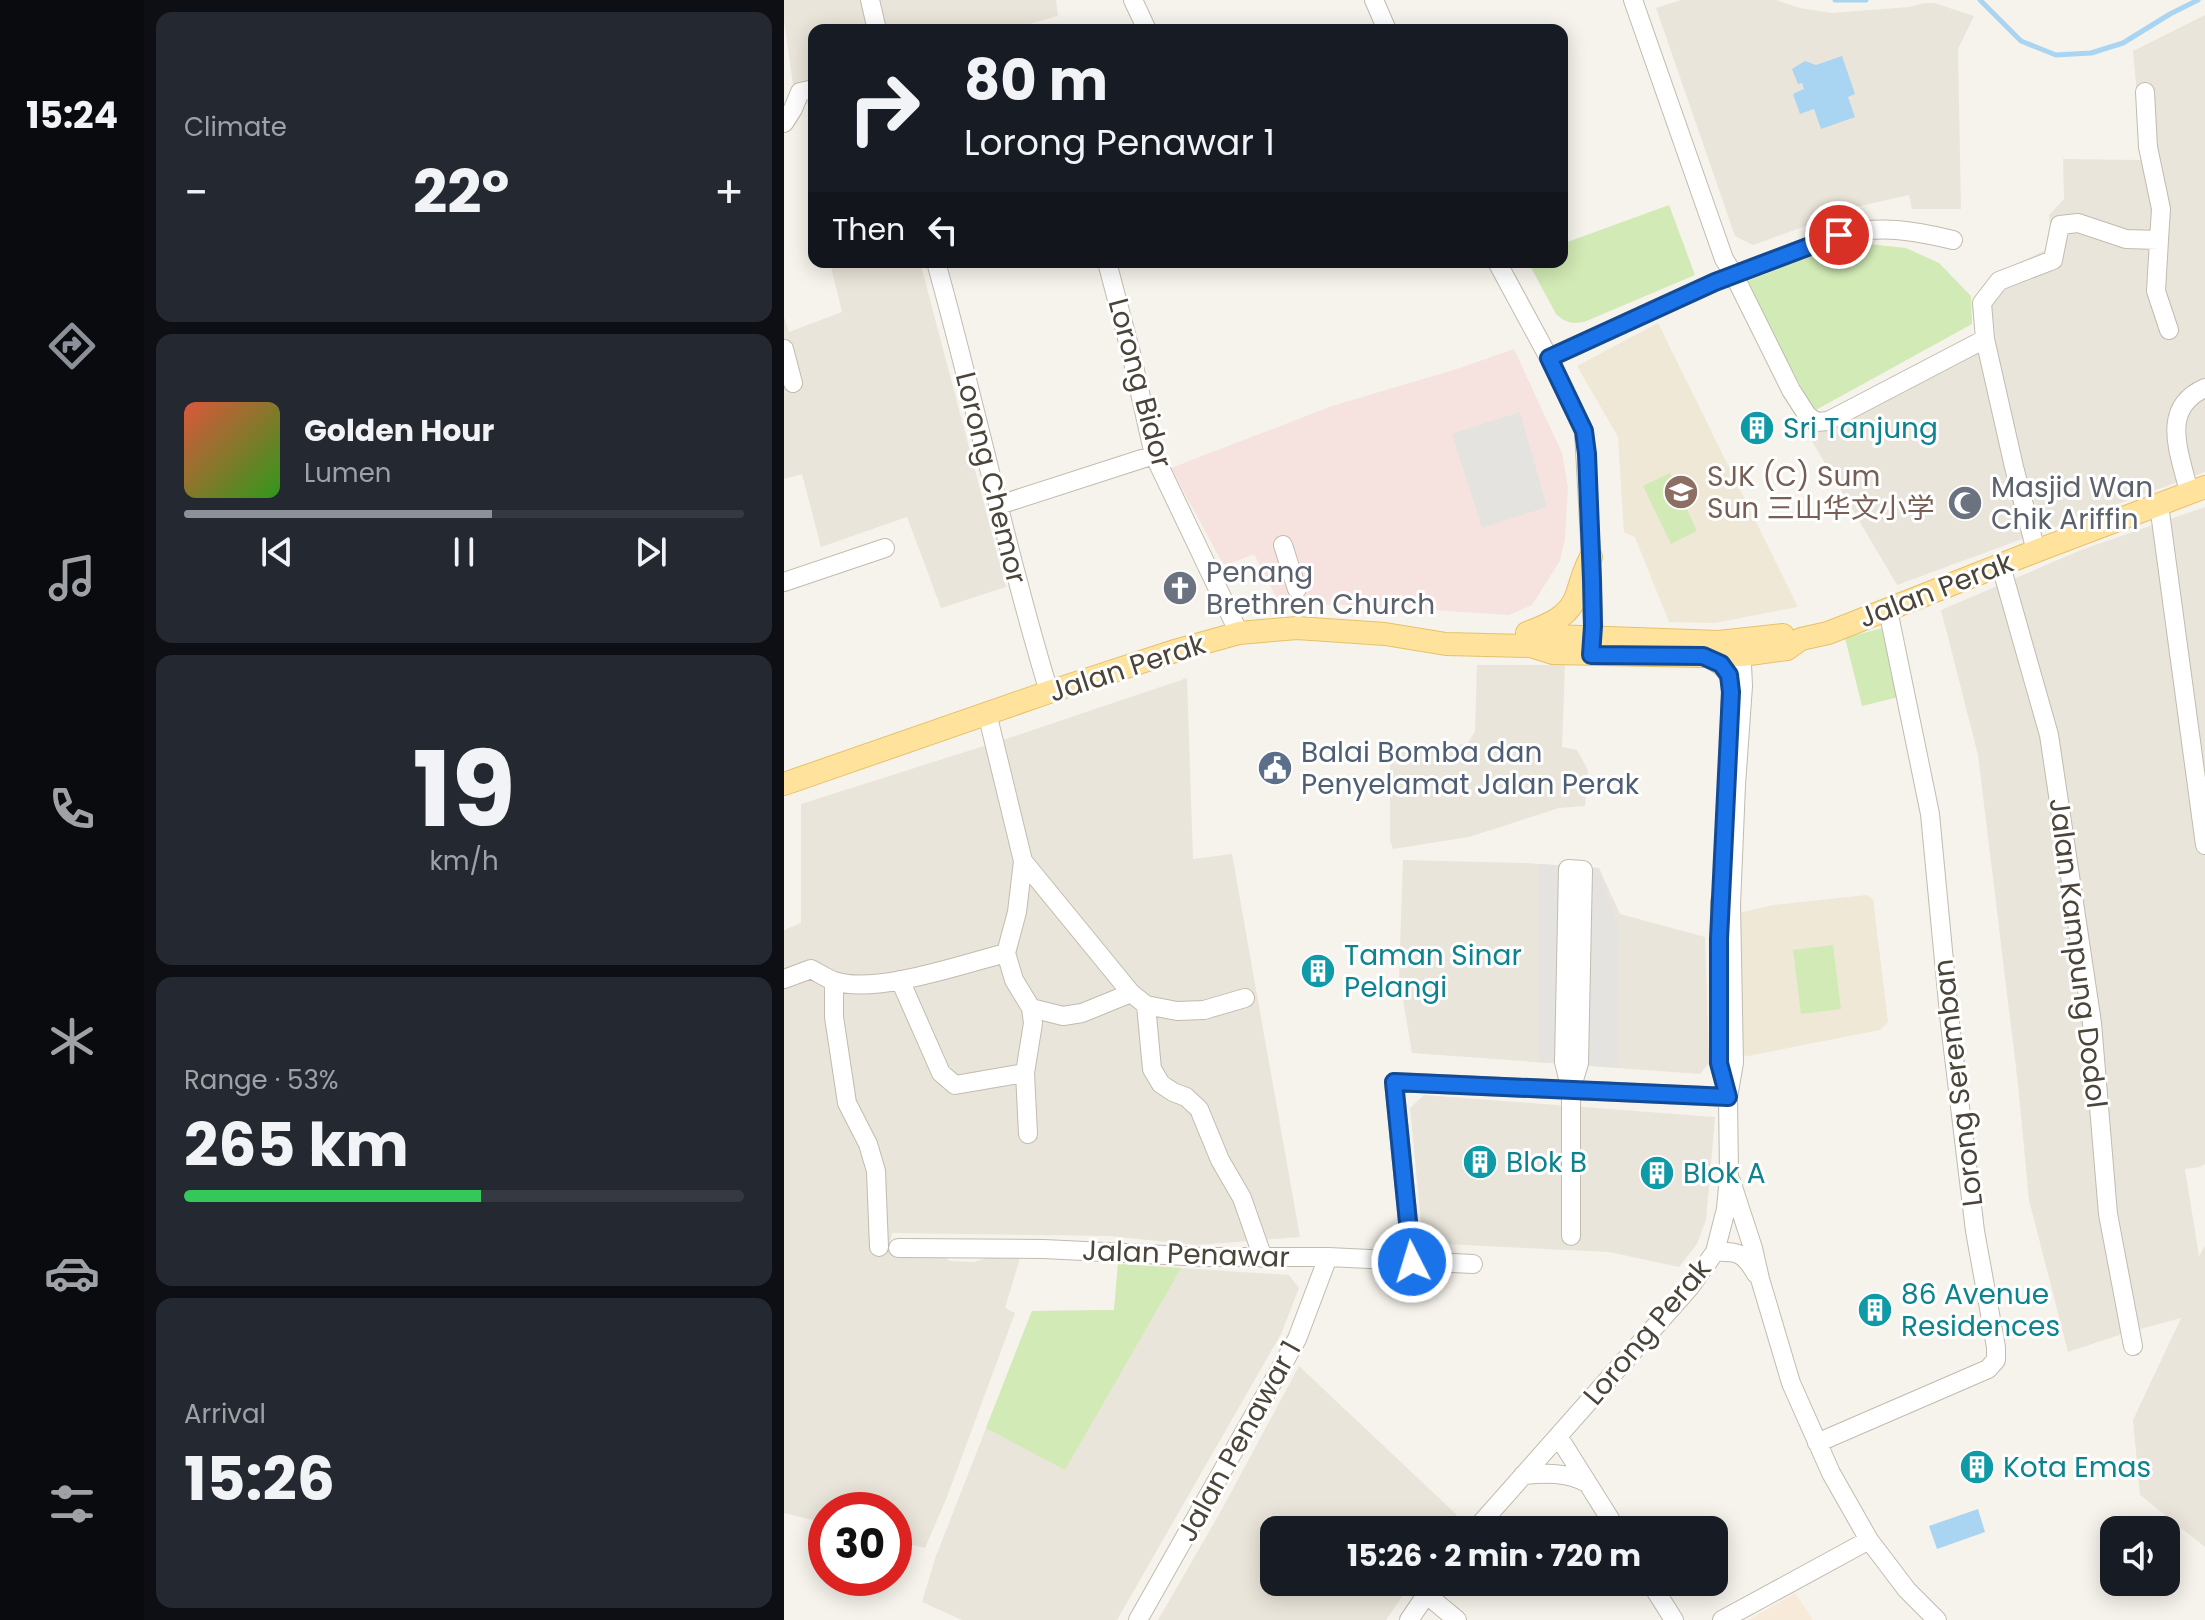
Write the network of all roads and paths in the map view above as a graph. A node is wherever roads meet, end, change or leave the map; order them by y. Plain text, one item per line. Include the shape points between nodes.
1 (870, 0) edge
2 (1133, 0) edge
3 (1374, 0) edge
4 (1633, 0) edge
5 (876, 24) edge
6 (1144, 24) edge
7 (1384, 24) edge
8 (808, 90) edge
9 (2145, 92) dead end
10 (784, 123) edge
11 (1953, 240) dead end
12 (2159, 240) junction
13 (938, 268) edge
14 (1109, 268) edge
15 (1500, 268) edge
16 (1734, 275) junction
17 (2169, 330) dead end
18 (1985, 339) junction
19 (784, 349) edge
20 (1549, 358) junction
21 (793, 383) dead end
22 (2205, 388) edge
23 (1154, 455) junction
24 (2197, 490) edge
25 (999, 505) junction
26 (2159, 505) junction
27 (1283, 545) dead end
28 (885, 548) dead end
29 (2036, 551) junction
30 (1591, 557) junction
31 (2001, 566) junction
32 (784, 582) edge
33 (1297, 589) dead end
34 (1888, 610) junction
35 (1239, 633) junction
36 (1501, 646) junction
37 (1592, 646) junction
38 (1742, 648) junction
39 (1703, 656) junction
40 (1049, 692) junction
41 (987, 713) junction
42 (784, 784) edge
43 (2205, 845) edge
44 (1023, 861) junction
45 (1006, 953) junction
46 (784, 979) edge
47 (900, 980) junction
48 (834, 981) junction
49 (1245, 998) dead end
50 (1138, 999) junction
51 (1031, 1008) junction
52 (1025, 1073) junction
53 (1571, 1090) junction
54 (1728, 1097) junction
55 (1028, 1134) dead end
56 (1729, 1175) junction
57 (1571, 1236) dead end
58 (879, 1247) dead end
59 (898, 1248) dead end
60 (1715, 1252) junction
61 (1328, 1257) junction
62 (1263, 1258) junction
63 (1412, 1262) junction
64 (1473, 1264) dead end
65 (1760, 1279) junction
66 (2133, 1346) dead end
67 (1558, 1436) junction
68 (1817, 1443) junction
69 (1523, 1475) junction
70 (1587, 1483) junction
71 (1487, 1516) edge
72 (1608, 1516) edge
73 (1869, 1540) junction
74 (1426, 1596) edge
75 (1438, 1596) edge
76 (1659, 1596) edge
77 (1138, 1620) edge
78 (1409, 1620) edge
79 (1457, 1620) edge
80 (1674, 1620) edge
81 (1722, 1620) edge
82 (1937, 1620) edge

1 - 5 street
2 - 6 street
3 - 7 street
4 - 16 street
8 - 10 street via 800,92
9 - 12 street via 2148,147 2161,202
11 - 16 street via 1897,229 1858,230
12 - 17 street via 2156,291
12 - 18 street via 2126,239 2078,223 2060,225 2053,260 1999,281 1987,294 1981,312
13 - 25 street, Lorong Chemor
14 - 23 street, Lorong Bidor
15 - 20 street
16 - 18 street via 1791,390 1816,422 1828,421
16 - 20 street
18 - 29 street
19 - 21 street
20 - 30 street via 1584,431
22 - 24 street via 2180,408 2174,427
23 - 25 street
23 - 35 street, Lorong Bidor
24 - 26 main road, Jalan Perak
25 - 40 street, Lorong Chemor
26 - 29 main road, Jalan Perak
26 - 43 street
27 - 33 street
28 - 32 street
29 - 31 main road, Jalan Perak
30 - 36 main road via 1577,595 1562,616
30 - 37 street
31 - 34 main road, Jalan Perak
31 - 66 street, Jalan Kampung Dodol via 2049,735 2092,1023 2108,1214
34 - 38 main road, Jalan Perak via 1828,633 1801,639 1786,634
34 - 68 street, Lorong Seremban via 1930,814 1975,1231 1996,1360 1988,1369
35 - 36 main road, Jalan Perak via 1297,628
35 - 40 main road, Jalan Perak
36 - 37 main road, Jalan Perak via 1531,646 1553,636
37 - 38 main road, Jalan Perak via 1698,641
37 - 39 main road, Jalan Perak
38 - 39 main road, Jalan Perak
38 - 54 street, Lorong Perak via 1731,905 1734,1063
39 - 54 street, Lorong Perak via 1721,664 1731,684 1719,939 1719,1063
40 - 41 main road, Jalan Perak
41 - 42 main road, Jalan Perak
41 - 44 street
44 - 45 street
44 - 50 street
45 - 47 street
45 - 51 street
46 - 48 street via 811,969
47 - 48 street via 858,985
47 - 52 street via 948,1080 955,1085
48 - 58 street via 847,1103 876,1171
49 - 50 street via 1204,1010 1177,1011
50 - 51 street via 1063,1016
50 - 62 street via 1152,1069 1161,1084 1199,1109 1242,1198
51 - 52 street
52 - 55 street
53 - 53 street via 1564,1062 1568,869 1583,870 1579,1063
53 - 54 street
53 - 57 street
53 - 63 street via 1394,1082
54 - 56 street, Lorong Perak
56 - 60 street, Lorong Perak
56 - 65 street
59 - 62 street, Jalan Penawar
60 - 65 street via 1739,1253
60 - 67 street, Lorong Perak
61 - 62 street, Jalan Penawar
61 - 63 street, Jalan Penawar
61 - 77 street, Jalan Penawar 1 via 1297,1339
63 - 64 street, Jalan Penawar
65 - 68 street via 1791,1383
67 - 69 street, Lorong Perak
67 - 70 street
68 - 73 street
69 - 70 street via 1572,1475
69 - 71 street, Lorong Perak
70 - 72 street
73 - 81 street
73 - 82 street
74 - 78 street
75 - 79 street
76 - 80 street

